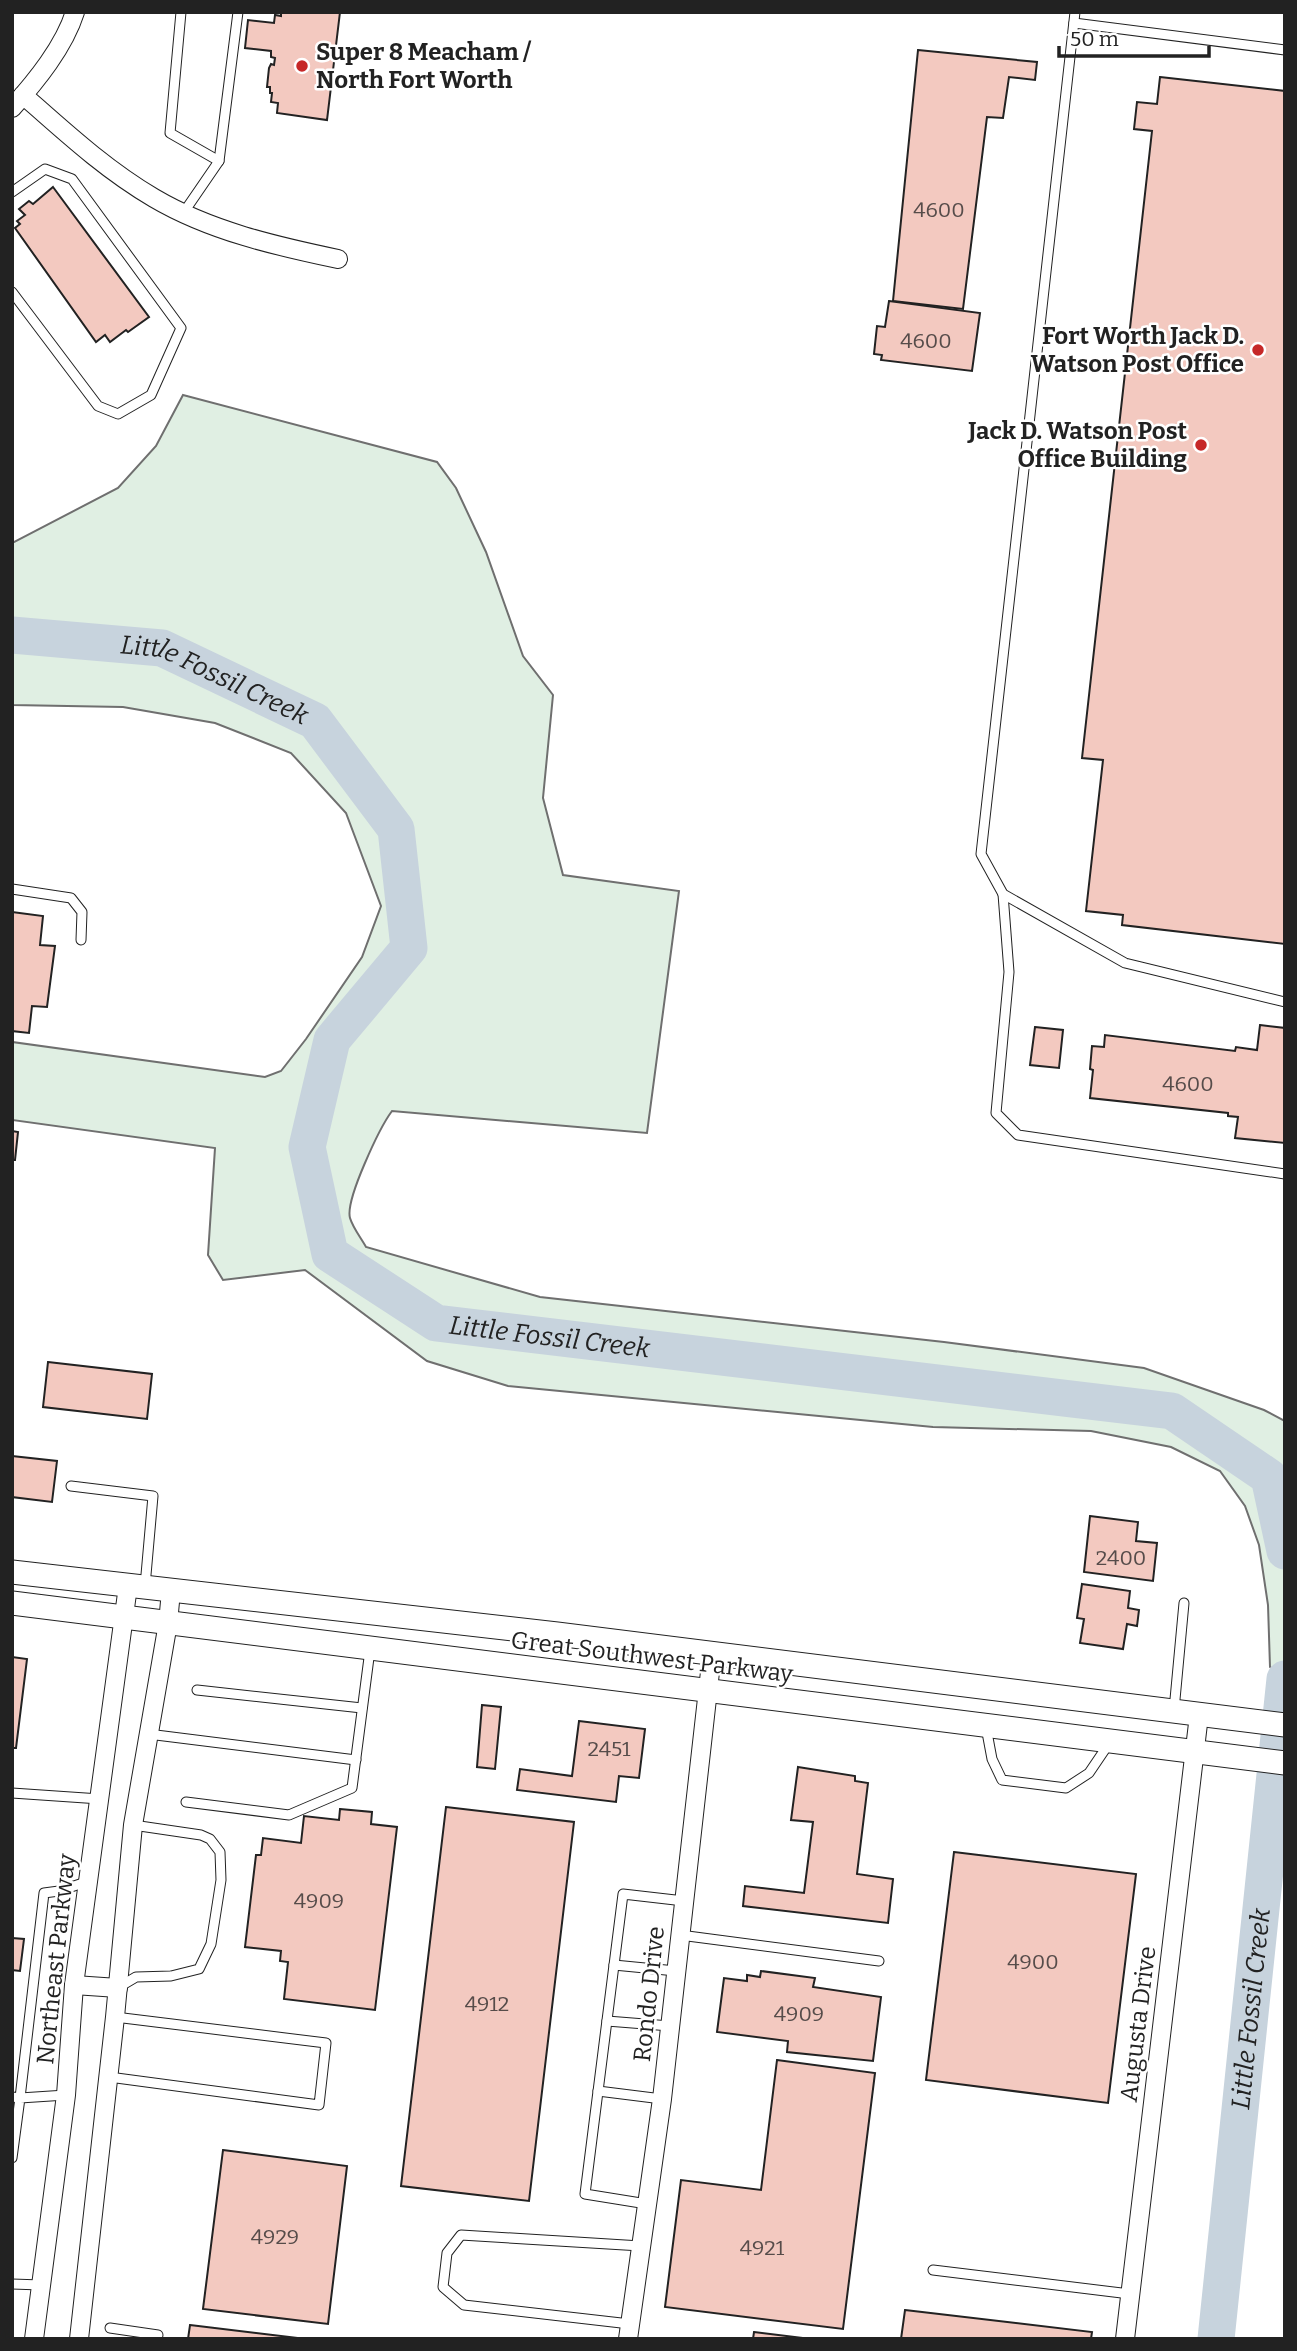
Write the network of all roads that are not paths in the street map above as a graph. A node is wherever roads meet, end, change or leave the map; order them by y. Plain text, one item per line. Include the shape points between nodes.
1 (75, 12) edge
2 (181, 12) edge
3 (238, 12) edge
4 (1075, 12) edge
5 (1074, 23) junction
6 (1285, 50) edge
7 (16, 97) edge
8 (219, 162) junction
9 (12, 192) edge
10 (184, 212) junction
11 (338, 259) dead end
12 (12, 292) edge
13 (12, 889) edge
14 (1003, 894) junction
15 (81, 940) dead end
16 (1285, 1002) edge
17 (1285, 1174) edge
18 (71, 1486) dead end
19 (12, 1572) edge
20 (136, 1587) junction
21 (171, 1591) junction
22 (12, 1603) edge
23 (1184, 1603) dead end
24 (125, 1617) junction
25 (167, 1623) junction
26 (370, 1648) junction
27 (712, 1654) junction
28 (197, 1690) dead end
29 (708, 1691) junction
30 (362, 1708) junction
31 (1174, 1712) junction
32 (1208, 1716) junction
33 (1285, 1725) edge
34 (985, 1726) junction
35 (148, 1734) junction
36 (1111, 1741) junction
37 (1205, 1753) junction
38 (356, 1760) junction
39 (1285, 1763) edge
40 (12, 1793) edge
41 (100, 1799) junction
42 (186, 1802) dead end
43 (133, 1825) junction
44 (89, 1881) junction
45 (684, 1901) junction
46 (680, 1935) junction
47 (879, 1961) dead end
48 (614, 1965) junction
49 (676, 1971) junction
50 (74, 1985) junction
51 (118, 1988) junction
52 (115, 2017) junction
53 (607, 2021) junction
54 (670, 2026) junction
55 (17, 2077) edge
56 (109, 2077) junction
57 (598, 2091) junction
58 (66, 2095) junction
59 (16, 2097) edge
60 (662, 2099) junction
61 (12, 2158) edge
62 (647, 2204) junction
63 (641, 2246) junction
64 (933, 2270) dead end
65 (12, 2284) edge
66 (41, 2285) junction
67 (1130, 2294) junction
68 (110, 2328) dead end
69 (629, 2332) edge
70 (34, 2339) edge
71 (79, 2339) edge
72 (157, 2339) edge
73 (1125, 2339) edge

1 - 7 street via 55,51
2 - 8 lane via 170,133
3 - 8 lane
4 - 5 lane
5 - 6 lane
5 - 14 lane via 981,854
7 - 10 street via 155,199
8 - 10 lane
9 - 12 lane via 45,169 72,178 181,328 151,394 118,414 98,406
10 - 11 street via 271,244
13 - 15 lane via 71,898 82,912
14 - 16 lane via 1125,963
14 - 17 lane via 1009,972 996,1114 1018,1135
18 - 20 lane via 153,1496
19 - 20 street, Great Southwest Parkway
20 - 21 street, Great Southwest Parkway
20 - 24 street, Northeast Parkway
21 - 25 street
21 - 27 street, Great Southwest Parkway
22 - 24 street, Great Southwest Parkway
23 - 31 lane
24 - 25 street, Great Southwest Parkway
24 - 41 street, Northeast Parkway
25 - 26 street, Great Southwest Parkway
25 - 35 street
26 - 29 street, Great Southwest Parkway
26 - 30 lane
27 - 29 street, Rondo Drive
27 - 31 street, Great Southwest Parkway
28 - 30 lane
29 - 34 street, Great Southwest Parkway
29 - 45 street, Rondo Drive
30 - 38 lane
31 - 32 street, Great Southwest Parkway
32 - 33 street, Great Southwest Parkway
32 - 37 street, Augusta Drive
34 - 36 street, Great Southwest Parkway
34 - 36 lane via 1002,1780 1066,1788 1089,1773
35 - 38 lane
35 - 43 street
36 - 37 street, Great Southwest Parkway
37 - 39 street, Great Southwest Parkway
37 - 67 street, Augusta Drive
38 - 42 lane via 352,1788 289,1815
40 - 41 lane
41 - 44 street, Northeast Parkway
43 - 51 street
43 - 51 lane via 210,1839 220,1852 221,1880 211,1944 199,1969 136,1977
44 - 50 street, Northeast Parkway
44 - 55 lane via 44,1893
45 - 46 street, Rondo Drive
45 - 48 lane via 622,1894
46 - 47 lane
46 - 49 street, Rondo Drive
48 - 49 lane
48 - 53 lane
49 - 54 street, Rondo Drive
50 - 51 street
50 - 58 street, Northeast Parkway
51 - 52 street
52 - 56 street
52 - 56 lane via 326,2043 318,2105
53 - 54 lane
53 - 57 lane
54 - 60 street, Rondo Drive
55 - 59 lane
56 - 71 street
57 - 60 lane
57 - 62 lane via 585,2194
58 - 59 lane
58 - 66 street, Northeast Parkway
59 - 61 lane
60 - 62 street, Rondo Drive
62 - 63 street, Rondo Drive
63 - 69 street, Rondo Drive
63 - 69 lane via 461,2235 447,2253 443,2287 464,2305
64 - 67 lane
65 - 66 lane
66 - 70 street, Northeast Parkway
67 - 73 street, Augusta Drive
68 - 72 lane via 158,2335

